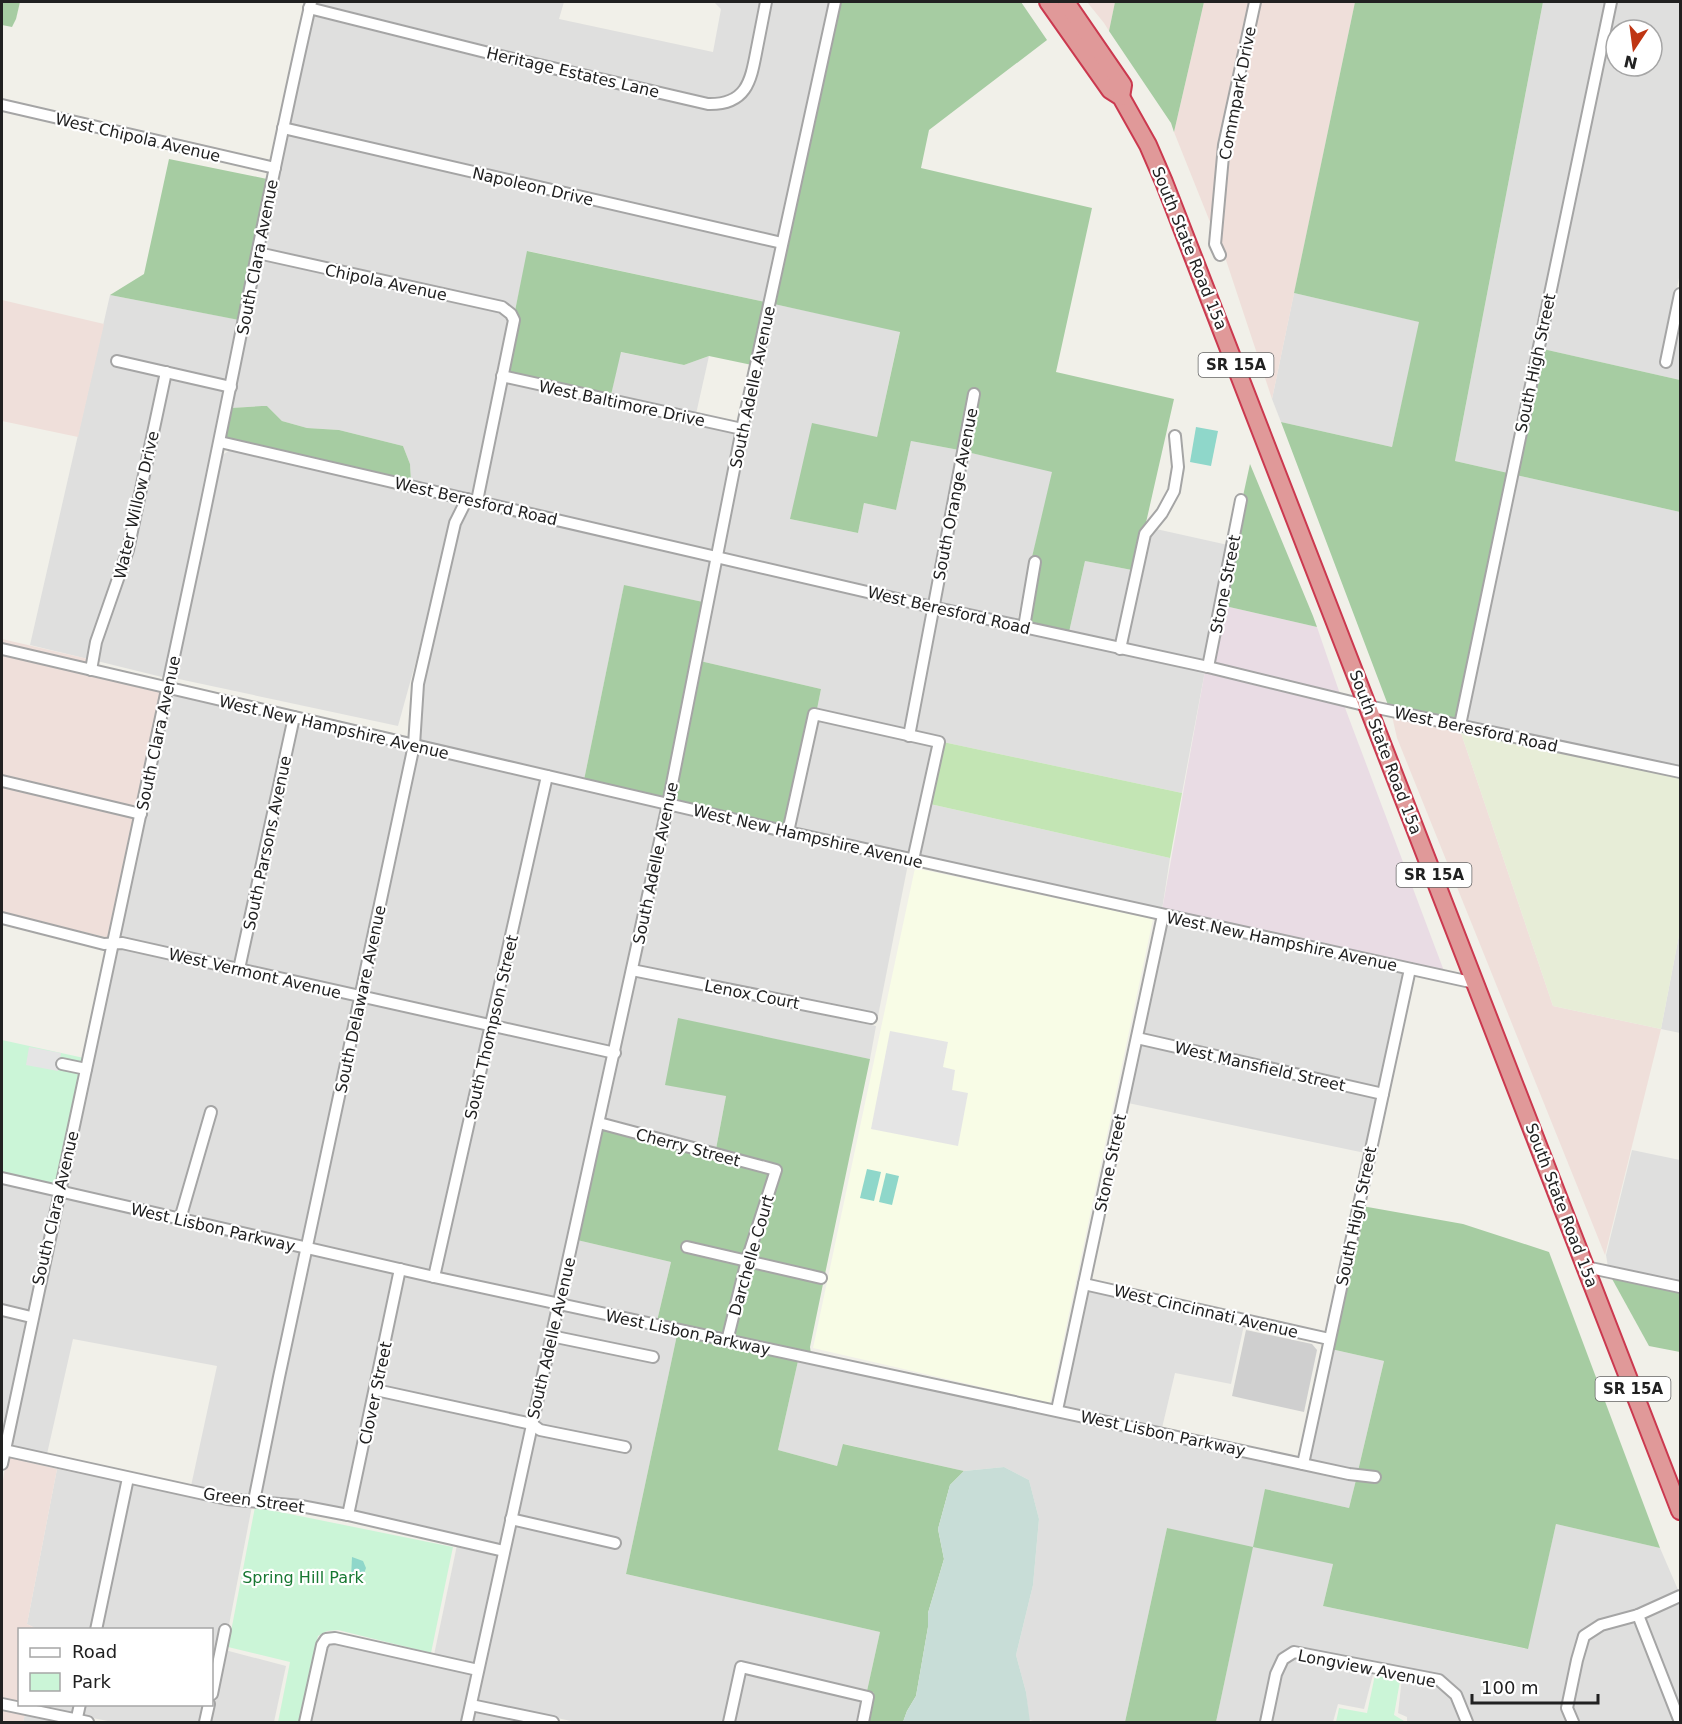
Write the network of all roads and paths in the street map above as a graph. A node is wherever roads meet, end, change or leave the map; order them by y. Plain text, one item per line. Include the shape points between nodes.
1 (766, 2) edge
2 (835, 2) edge
3 (1048, 2) edge
4 (1054, 2) edge
5 (1066, 2) edge
6 (1255, 2) edge
7 (1611, 2) edge
8 (310, 5) edge
9 (1110, 66) junction
10 (1121, 97) junction
11 (2, 105) edge
12 (283, 128) junction
13 (275, 168) junction
14 (782, 243) junction
15 (258, 254) junction
16 (1220, 255) dead end
17 (1680, 294) edge
18 (511, 314) joint
19 (117, 361) dead end
20 (1666, 362) dead end
21 (166, 372) junction
22 (502, 376) junction
23 (231, 387) junction
24 (974, 394) dead end
25 (742, 429) junction
26 (1175, 436) dead end
27 (220, 442) junction
28 (472, 500) junction
29 (1241, 500) dead end
30 (716, 557) junction
31 (1035, 562) dead end
32 (932, 607) junction
33 (1024, 627) junction
34 (2, 649) edge
35 (1120, 649) junction
36 (1208, 667) junction
37 (91, 670) junction
38 (168, 688) junction
39 (1368, 706) junction
40 (294, 717) junction
41 (1460, 725) junction
42 (909, 736) junction
43 (414, 745) junction
44 (1680, 772) edge
45 (548, 776) junction
46 (2, 781) edge
47 (668, 804) junction
48 (141, 814) junction
49 (788, 832) junction
50 (913, 860) junction
51 (1163, 915) junction
52 (2, 918) edge
53 (113, 943) junction
54 (239, 969) junction
55 (1410, 969) junction
56 (632, 970) junction
57 (1475, 983) junction
58 (361, 996) junction
59 (871, 1018) dead end
60 (492, 1025) junction
61 (1137, 1038) junction
62 (615, 1053) junction
63 (62, 1064) dead end
64 (86, 1069) junction
65 (1383, 1094) junction
66 (211, 1112) dead end
67 (599, 1123) junction
68 (776, 1170) joint
69 (2, 1178) edge
70 (60, 1191) junction
71 (180, 1219) junction
72 (687, 1247) dead end
73 (307, 1248) junction
74 (747, 1260) junction
75 (1586, 1267) junction
76 (400, 1269) junction
77 (434, 1277) junction
78 (821, 1278) dead end
79 (1084, 1284) junction
80 (1680, 1287) edge
81 (558, 1304) junction
82 (2, 1310) edge
83 (31, 1317) junction
84 (551, 1336) junction
85 (1329, 1339) junction
86 (727, 1341) junction
87 (652, 1357) dead end
88 (376, 1390) junction
89 (1057, 1410) junction
90 (532, 1424) junction
91 (626, 1447) dead end
92 (4, 1450) junction
93 (2, 1464) edge
94 (1303, 1464) junction
95 (1375, 1477) dead end
96 (128, 1478) junction
97 (254, 1502) junction
98 (1680, 1511) edge
99 (348, 1515) junction
100 (511, 1518) junction
101 (615, 1543) dead end
102 (504, 1551) junction
103 (1680, 1596) edge
104 (1638, 1615) junction
105 (96, 1628) edge
106 (225, 1630) dead end
107 (478, 1670) junction
108 (213, 1689) edge
109 (2, 1704) edge
110 (471, 1705) junction
111 (80, 1706) edge
112 (209, 1706) edge
113 (76, 1721) edge
114 (88, 1722) edge
115 (205, 1722) edge
116 (305, 1722) edge
117 (467, 1722) edge
118 (553, 1722) edge
119 (729, 1722) edge
120 (863, 1722) edge
121 (1266, 1722) edge
122 (1467, 1722) edge
123 (1573, 1722) edge
124 (1680, 1722) edge

1 - 8 street, Heritage Estates Lane via 750,81 738,97 718,104 505,57
2 - 14 street, South Adelle Avenue
3 - 10 highway, South State Road 15a / SR 15A via 1110,90
4 - 9 highway via 1101,64
5 - 9 highway, South State Road 15a / SR 15A
6 - 16 street, Commpark Drive via 1224,146 1215,244
7 - 41 street, South High Street
8 - 12 street, South Clara Avenue
9 - 10 highway, South State Road 15a / SR 15A via 1123,85
10 - 39 highway, South State Road 15a / SR 15A via 1164,182
11 - 13 street, West Chipola Avenue
12 - 13 street, South Clara Avenue
12 - 14 street, Napoleon Drive
13 - 15 street, South Clara Avenue
14 - 25 street, South Adelle Avenue
15 - 18 street, Chipola Avenue via 502,307
15 - 23 street, South Clara Avenue
17 - 20 street
18 - 22 street, South Delaware Avenue via 514,320
19 - 21 street
21 - 23 street
21 - 37 street, Water Willow Drive via 128,550 96,642
22 - 25 street, West Baltimore Drive
22 - 28 street, South Delaware Avenue
23 - 27 street, South Clara Avenue
24 - 32 street, South Orange Avenue
25 - 30 street, South Adelle Avenue
26 - 35 street via 1178,467 1174,491 1166,508 1144,534
27 - 28 street, West Beresford Road
27 - 38 street, South Clara Avenue
28 - 30 street, West Beresford Road
28 - 43 street, South Delaware Avenue via 455,523 418,684
29 - 36 street, Stone Street
30 - 32 street, West Beresford Road
30 - 47 street, South Adelle Avenue
31 - 33 street
32 - 33 street, West Beresford Road
32 - 42 street, South Orange Avenue
33 - 35 street, West Beresford Road
34 - 37 street, West New Hampshire Avenue
35 - 36 street, West Beresford Road
36 - 39 street, West Beresford Road
37 - 38 street, West New Hampshire Avenue
38 - 40 street, West New Hampshire Avenue
38 - 48 street, South Clara Avenue
39 - 41 street, West Beresford Road
39 - 57 highway, South State Road 15a / SR 15A
40 - 43 street, West New Hampshire Avenue
40 - 54 street, South Parsons Avenue
41 - 44 street, West Beresford Road
42 - 49 street via 814,714
42 - 50 street via 939,742
43 - 45 street, West New Hampshire Avenue
43 - 58 street, South Delaware Avenue
45 - 47 street, West New Hampshire Avenue
45 - 60 street, South Thompson Street
46 - 48 street
47 - 49 street, West New Hampshire Avenue
47 - 56 street, South Adelle Avenue
48 - 53 street, South Clara Avenue
49 - 50 street, West New Hampshire Avenue
50 - 51 street, West New Hampshire Avenue
51 - 55 street, West New Hampshire Avenue
51 - 61 street, Stone Street
52 - 53 street, West Vermont Avenue
53 - 54 street, West Vermont Avenue
53 - 64 street, South Clara Avenue
54 - 58 street, West Vermont Avenue
55 - 57 street, West New Hampshire Avenue
55 - 65 street, South High Street
56 - 59 street, Lenox Court
56 - 62 street, South Adelle Avenue
57 - 75 highway, South State Road 15a / SR 15A
58 - 60 street, West Vermont Avenue
58 - 73 street, South Delaware Avenue
60 - 62 street, West Vermont Avenue
60 - 77 street, South Thompson Street
61 - 65 street, West Mansfield Street
61 - 79 street, Stone Street
62 - 67 street, South Adelle Avenue
63 - 64 street
64 - 70 street, South Clara Avenue
65 - 85 street, South High Street
66 - 71 street
67 - 68 street, Cherry Street
67 - 81 street, South Adelle Avenue
68 - 74 street, Darchelle Court
69 - 70 street, West Lisbon Parkway
70 - 71 street, West Lisbon Parkway
70 - 83 street, South Clara Avenue
71 - 73 street, West Lisbon Parkway
72 - 74 street
73 - 76 street, West Lisbon Parkway
73 - 97 street, South Delaware Avenue
74 - 78 street
74 - 86 street, Darchelle Court
75 - 80 street
75 - 98 highway, South State Road 15a / SR 15A
76 - 77 street, West Lisbon Parkway
76 - 88 street, Clover Street
77 - 81 street, West Lisbon Parkway
79 - 85 street, West Cincinnati Avenue
79 - 89 street, Stone Street
81 - 84 street, South Adelle Avenue
81 - 86 street, West Lisbon Parkway
82 - 83 street
83 - 92 street, South Clara Avenue
84 - 87 street
84 - 90 street, South Adelle Avenue
85 - 94 street, South High Street
86 - 89 street, West Lisbon Parkway
88 - 90 street
88 - 99 street, Clover Street
89 - 94 street, West Lisbon Parkway
90 - 91 street via 540,1430
90 - 100 street, South Adelle Avenue
92 - 93 street, South Clara Avenue
92 - 96 street, Green Street
94 - 95 street, West Lisbon Parkway
96 - 97 street, Green Street
96 - 105 street
97 - 99 street, Green Street
99 - 102 street, Green Street
100 - 101 street
100 - 102 street, South Adelle Avenue
102 - 107 street, South Adelle Avenue
103 - 104 street
104 - 123 street via 1601,1625 1584,1636 1567,1708
104 - 124 street
106 - 108 street
107 - 110 street, South Adelle Avenue
107 - 116 street via 326,1639
109 - 113 street
110 - 117 street, South Adelle Avenue
110 - 118 street
111 - 113 street
112 - 115 street
113 - 114 street
119 - 120 street via 741,1667 868,1697
121 - 122 street, Longview Avenue via 1276,1674 1282,1659 1294,1652 1439,1680 1456,1695

